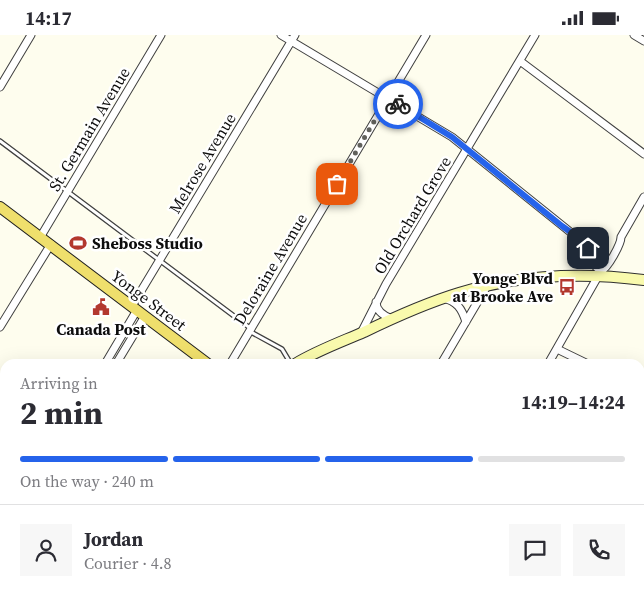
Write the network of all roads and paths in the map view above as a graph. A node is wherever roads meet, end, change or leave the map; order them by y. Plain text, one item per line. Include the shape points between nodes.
1 (31, 35) edge
2 (161, 35) edge
3 (281, 35) edge
4 (426, 35) edge
5 (535, 35) edge
6 (634, 35) edge
7 (293, 38) edge
8 (644, 41) edge
9 (520, 61) junction
10 (0, 87) edge
11 (388, 98) junction
12 (0, 141) edge
13 (467, 149) junction
14 (644, 154) edge
15 (68, 191) junction
16 (644, 197) edge
17 (0, 207) edge
18 (41, 236) junction
19 (621, 237) junction
20 (586, 243) junction
21 (51, 245) junction
22 (602, 251) junction
23 (159, 260) junction
24 (602, 271) junction
25 (644, 274) edge
26 (644, 280) edge
27 (487, 286) junction
28 (442, 298) junction
29 (376, 302) junction
30 (138, 311) junction
31 (392, 319) junction
32 (466, 323) junction
33 (0, 327) edge
34 (250, 330) junction
35 (361, 333) junction
36 (556, 349) junction
37 (108, 359) edge
38 (118, 359) edge
39 (197, 359) edge
40 (233, 359) edge
41 (288, 359) edge
42 (299, 359) edge
43 (444, 359) edge
44 (551, 359) edge
45 (577, 359) edge

1 - 10 street
2 - 15 street, St. Germain Avenue
3 - 7 street
4 - 11 street, Deloraine Avenue
5 - 9 street, Old Orchard Grove
6 - 8 street
7 - 11 street
7 - 23 street, Melrose Avenue
9 - 13 street, Old Orchard Grove
9 - 14 street
11 - 13 street
11 - 34 street, Deloraine Avenue
12 - 15 lane
13 - 20 street
13 - 29 street, Old Orchard Grove
15 - 18 street, St. Germain Avenue
15 - 23 lane
16 - 19 street
17 - 18 main road, Yonge Street
18 - 21 main road, Yonge Street
19 - 22 street via 610,249
19 - 24 street
20 - 22 street
20 - 24 street via 596,258 596,267
21 - 30 main road, Yonge Street
21 - 33 street
22 - 24 street
23 - 30 street, Melrose Avenue
23 - 34 lane
24 - 25 street
24 - 26 street
24 - 27 street
24 - 36 street
27 - 28 street
27 - 32 street
28 - 31 street
28 - 32 street via 458,305
29 - 31 street via 378,309
29 - 35 street, Old Orchard Grove
30 - 37 street
30 - 38 street
30 - 39 main road, Yonge Street
31 - 35 street
32 - 43 street
34 - 40 street, Deloraine Avenue
34 - 41 lane via 282,349
35 - 42 street
36 - 44 street
36 - 45 street

